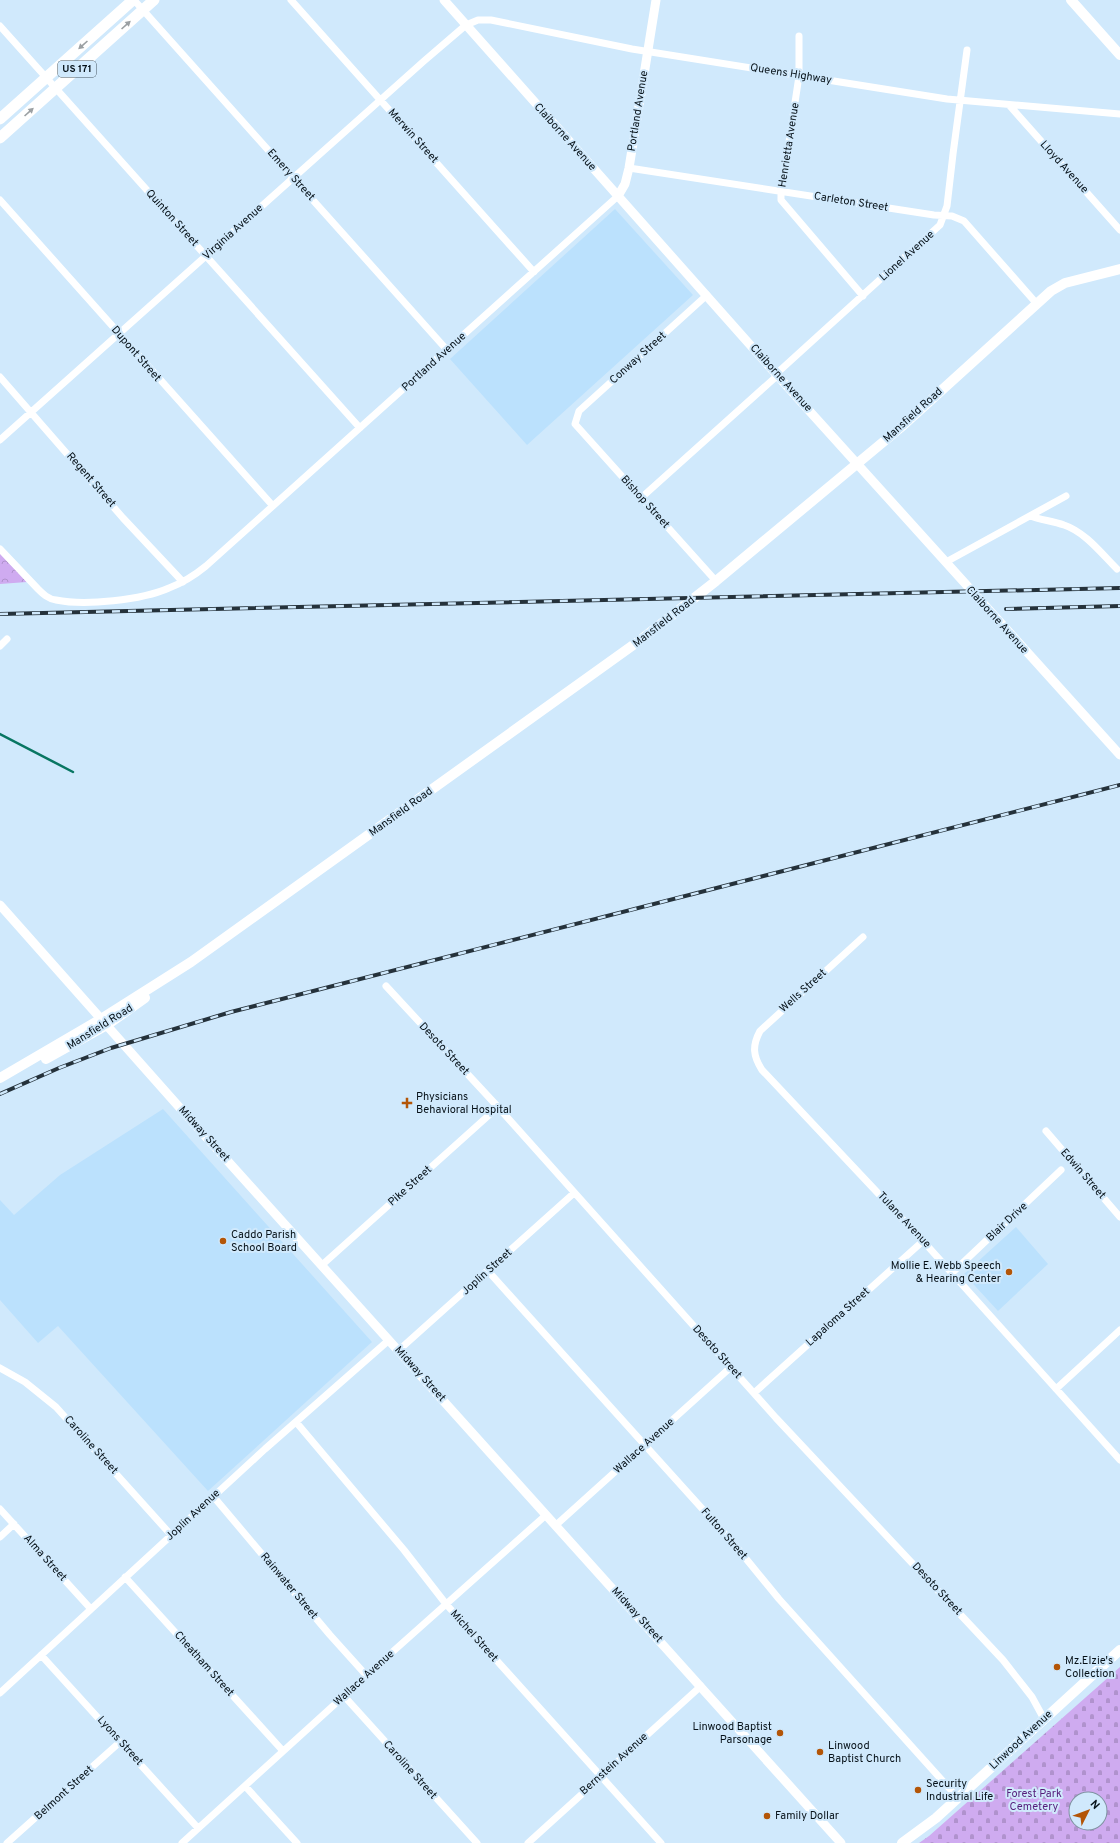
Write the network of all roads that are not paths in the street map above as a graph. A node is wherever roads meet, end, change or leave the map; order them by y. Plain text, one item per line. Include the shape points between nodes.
1 (134, 0) edge
2 (154, 0) edge
3 (291, 0) edge
4 (444, 0) edge
5 (656, 0) edge
6 (1071, 0) edge
7 (143, 10) junction
8 (466, 25) junction
9 (0, 26) edge
10 (799, 36) dead end
11 (967, 50) dead end
12 (647, 52) junction
13 (1120, 55) edge
14 (799, 76) junction
15 (46, 77) junction
16 (56, 88) junction
17 (381, 100) junction
18 (961, 100) junction
19 (1009, 105) junction
20 (1120, 114) edge
21 (0, 119) edge
22 (0, 138) edge
23 (629, 168) junction
24 (293, 178) junction
25 (781, 191) junction
26 (618, 196) junction
27 (0, 200) edge
28 (945, 216) junction
29 (1120, 230) edge
30 (206, 256) junction
31 (1120, 269) edge
32 (534, 272) junction
33 (707, 295) junction
34 (863, 296) junction
35 (1037, 304) junction
36 (119, 334) junction
37 (447, 350) junction
38 (777, 374) junction
39 (0, 377) edge
40 (30, 411) junction
41 (575, 424) joint
42 (360, 428) junction
43 (0, 440) edge
44 (858, 464) junction
45 (1066, 496) dead end
46 (641, 498) junction
47 (273, 506) junction
48 (1030, 516) junction
49 (0, 549) edge
50 (946, 562) junction
51 (1117, 569) dead end
52 (716, 580) junction
53 (183, 582) junction
54 (7, 639) dead end
55 (0, 646) edge
56 (1120, 756) edge
57 (0, 905) edge
58 (863, 937) dead end
59 (386, 986) dead end
60 (104, 1022) junction
61 (754, 1052) joint
62 (0, 1078) edge
63 (498, 1107) junction
64 (1046, 1131) dead end
65 (1062, 1170) dead end
66 (574, 1193) junction
67 (1120, 1217) edge
68 (924, 1241) junction
69 (322, 1265) junction
70 (488, 1271) junction
71 (952, 1273) junction
72 (1120, 1330) edge
73 (389, 1340) junction
74 (399, 1350) junction
75 (731, 1367) junction
76 (0, 1368) edge
77 (1056, 1389) junction
78 (754, 1393) junction
79 (296, 1422) junction
80 (645, 1445) junction
81 (1120, 1460) edge
82 (213, 1496) junction
83 (0, 1509) edge
84 (546, 1515) junction
85 (14, 1524) junction
86 (556, 1524) junction
87 (171, 1535) junction
88 (0, 1537) edge
89 (125, 1577) junction
90 (446, 1604) junction
91 (90, 1608) junction
92 (1120, 1650) edge
93 (41, 1655) junction
94 (366, 1675) junction
95 (701, 1686) junction
96 (0, 1693) edge
97 (344, 1696) junction
98 (1044, 1719) junction
99 (120, 1742) junction
100 (284, 1751) junction
101 (600, 1777) junction
102 (245, 1786) junction
103 (958, 1798) junction
104 (198, 1828) junction
105 (7, 1843) edge
106 (182, 1843) edge
107 (297, 1843) edge
108 (477, 1843) edge
109 (528, 1843) edge
110 (661, 1843) edge
111 (841, 1843) edge
112 (902, 1843) edge

1 - 7 street, Emery Street
1 -> 15 main road, US 171
2 - 7 main road, US 171
3 - 17 street, Merwin Street
4 - 8 street, Claiborne Avenue
5 - 12 street, Portland Avenue
6 - 13 main road
16 -> 7 main road, US 171
7 - 24 street, Emery Street
8 - 12 street, Queens Highway via 478,20 491,20
8 - 17 street, Virginia Avenue
8 - 26 street, Claiborne Avenue
9 - 15 street, Quinton Street
10 - 14 street, Henrietta Avenue
11 - 18 street, Lionel Avenue
12 - 14 street, Queens Highway
12 - 23 street, Portland Avenue
14 - 18 street, Queens Highway
14 - 25 street, Henrietta Avenue
15 - 16 street, Quinton Street
15 - 21 main road, US 171
22 -> 16 main road, US 171
16 - 30 street, Quinton Street
17 - 24 street, Virginia Avenue
17 - 32 street, Merwin Street
18 - 19 street, Queens Highway
18 - 28 street, Lionel Avenue
19 - 20 street, Queens Highway
19 - 29 street, Lloyd Avenue
23 - 25 street, Carleton Street
23 - 26 street, Portland Avenue via 625,184
24 - 30 street, Virginia Avenue
24 - 37 street, Emery Street
25 - 28 street, Carleton Street
25 - 34 street, Henrietta Avenue via 784,206
26 - 32 street, Portland Avenue
26 - 33 street, Claiborne Avenue
27 - 36 street, Dupont Street
28 - 34 street, Lionel Avenue via 934,231
28 - 35 street, Carleton Street via 956,217 967,224
30 - 36 street, Virginia Avenue
30 - 42 street, Quinton Street
31 - 35 main road, Mansfield Road via 1066,283 1051,291
32 - 37 street, Portland Avenue
33 - 38 street, Claiborne Avenue
33 - 41 street, Conway Street via 579,411
34 - 38 street, Lionel Avenue
35 - 44 main road, Mansfield Road
36 - 40 street, Virginia Avenue
36 - 47 street, Dupont Street
37 - 42 street, Portland Avenue
38 - 44 street, Claiborne Avenue
38 - 46 street, Lionel Avenue
39 - 40 street, Regent Street
40 - 43 street, Virginia Avenue
40 - 53 street, Regent Street via 123,518
41 - 46 street, Bishop Street
42 - 47 street, Portland Avenue
44 - 50 street, Claiborne Avenue
44 - 52 main road, Mansfield Road
45 - 48 street
46 - 52 street, Bishop Street
47 - 53 street, Portland Avenue via 206,566
48 - 50 street
48 - 51 street via 1075,529
49 - 53 street, Portland Avenue via 44,595 55,600 117,600 152,594
50 - 56 street, Claiborne Avenue
52 - 60 main road, Mansfield Road via 598,671 191,962 174,977
54 - 55 street
57 - 60 street, Midway Street
58 - 61 street, Wells Street via 765,1025 756,1038
59 - 63 street, Desoto Street
60 - 62 main road, Mansfield Road via 50,1057
60 - 69 street, Midway Street
61 - 68 street, Tulane Avenue via 762,1070
63 - 66 street, Desoto Street
63 - 69 street, Pike Street
64 - 67 street, Edwin Street
65 - 71 street, Blair Drive
66 - 70 street, Joplin Street
66 - 75 street, Desoto Street
68 - 71 street, Tulane Avenue
68 - 78 street, Lapaloma Street
69 - 73 street, Midway Street
70 - 74 street, Joplin Street
70 - 80 street, Fulton Street
71 - 77 street, Tulane Avenue
72 - 77 street
73 - 74 street, Midway Street
73 - 79 street, Joplin Avenue
74 - 84 street, Midway Street
75 - 78 street, Desoto Street
75 - 80 street, Wallace Avenue
76 - 87 street, Caroline Street via 26,1382 56,1407
77 - 81 street, Tulane Avenue
78 - 98 street, Desoto Street via 1003,1660 1032,1697
79 - 82 street, Joplin Avenue
79 - 90 street, Michel Street
80 - 86 street, Wallace Avenue
80 - 103 street, Fulton Street
82 - 87 street, Joplin Avenue
82 - 94 street, Rainwater Street
83 - 85 street, Alma Street
84 - 86 street, Midway Street
84 - 90 street, Wallace Avenue
85 - 88 street
85 - 91 street, Alma Street
86 - 95 street, Midway Street
87 - 89 street, Joplin Avenue
89 - 91 street, Joplin Avenue
89 - 100 street, Cheatham Street
90 - 94 street, Wallace Avenue
90 - 101 street, Michel Street
91 - 93 street, Joplin Avenue
92 - 98 main road, Linwood Avenue
93 - 96 street, Joplin Avenue
93 - 99 street, Lyons Street
94 - 97 street, Wallace Avenue
95 - 101 street, Bernstein Avenue
95 - 111 street, Midway Street
97 - 100 street, Wallace Avenue
97 - 108 street, Caroline Street
98 - 103 main road, Linwood Avenue
99 - 104 street, Lyons Street
99 - 105 street, Belmont Street
100 - 102 street, Wallace Avenue
101 - 109 street, Bernstein Avenue
101 - 110 street, Michel Street
102 - 104 street, Wallace Avenue
102 - 107 street
103 - 112 main road, Linwood Avenue
104 - 106 street, Wallace Avenue

